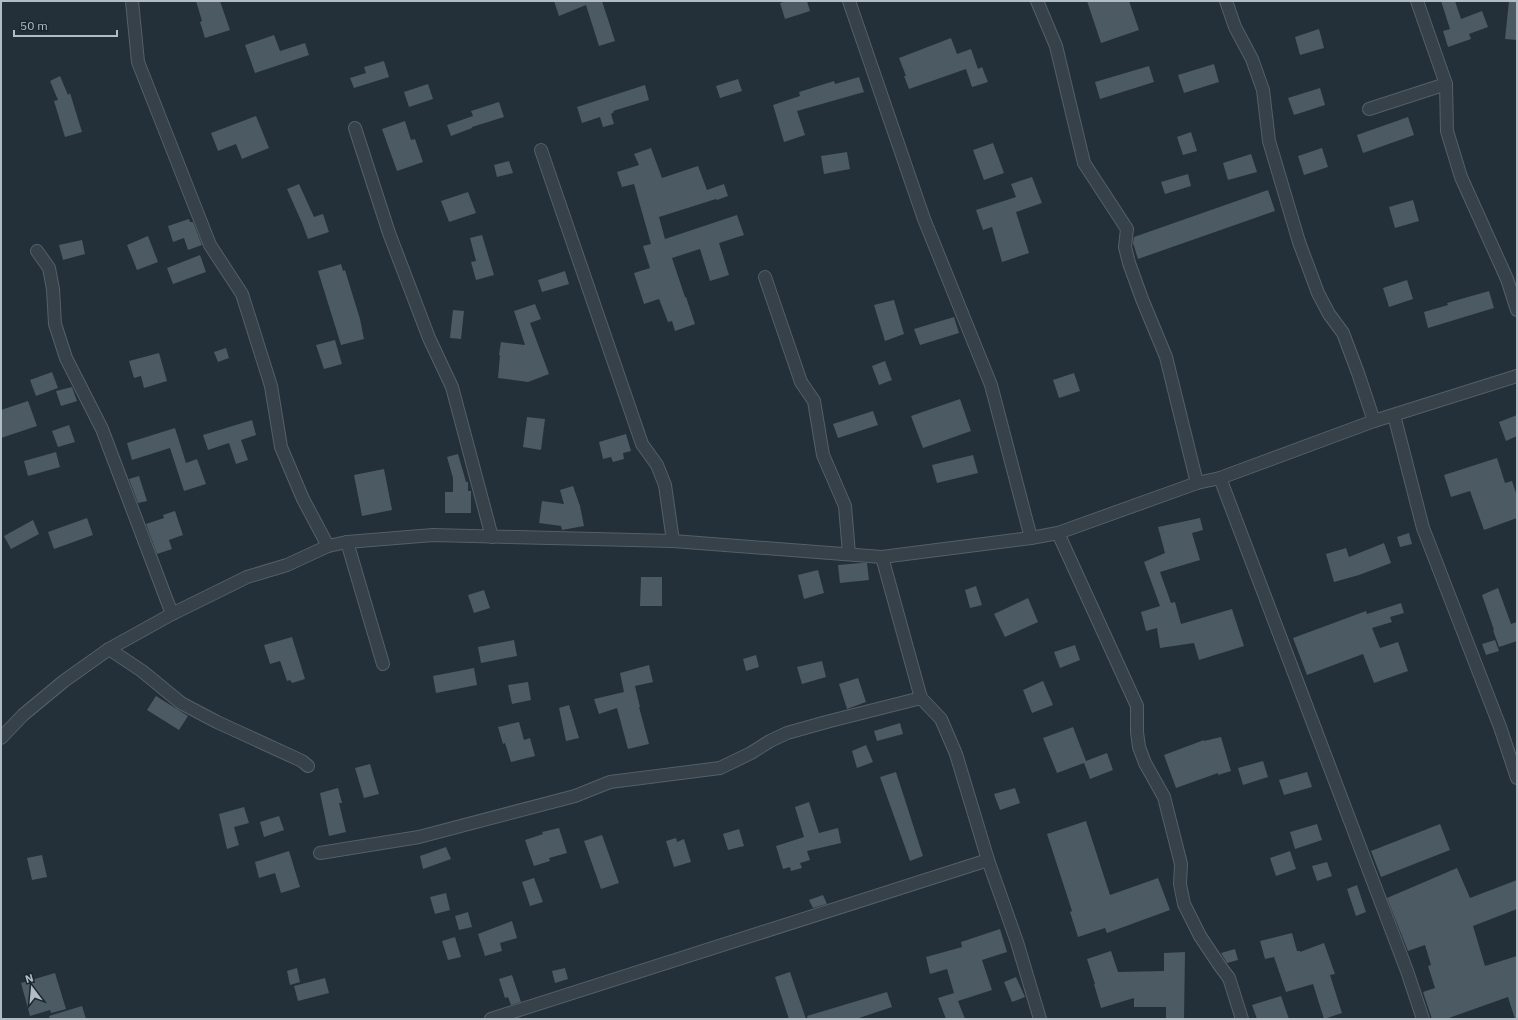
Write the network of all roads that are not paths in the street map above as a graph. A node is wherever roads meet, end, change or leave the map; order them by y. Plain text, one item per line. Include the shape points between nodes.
1 (132, 1) edge
2 (849, 1) edge
3 (1037, 1) edge
4 (1226, 1) edge
5 (1417, 1) edge
6 (1446, 84) junction
7 (1369, 109) dead end
8 (355, 128) dead end
9 (541, 150) dead end
10 (37, 251) dead end
11 (765, 277) dead end
12 (1517, 310) edge
13 (1517, 376) edge
14 (1394, 416) junction
15 (1374, 421) junction
16 (1220, 478) junction
17 (1197, 483) junction
18 (1058, 533) junction
19 (492, 537) junction
20 (1031, 538) junction
21 (673, 541) junction
22 (347, 542) junction
23 (328, 546) junction
24 (849, 554) junction
25 (882, 557) junction
26 (172, 614) junction
27 (109, 649) junction
28 (383, 664) dead end
29 (921, 698) junction
30 (1, 738) edge
31 (308, 766) dead end
32 (1517, 778) edge
33 (320, 853) dead end
34 (988, 860) junction
35 (491, 1019) edge
36 (1040, 1019) edge
37 (1242, 1019) edge
38 (1423, 1019) edge

1 - 23 street via 138,62 210,245 242,294 271,386 281,448 303,499
2 - 20 street via 924,219 991,385
3 - 17 street via 1056,46 1084,163 1127,230 1125,247 1129,263 1166,357
4 - 15 street via 1263,90 1269,141 1298,242 1318,293 1343,333
5 - 6 street
6 - 7 street
6 - 12 street via 1447,131 1460,177 1507,279
8 - 19 street via 389,233 423,324 452,387
9 - 21 street via 642,444 657,465 665,485
10 - 26 street via 49,268 55,324 66,358 102,429
11 - 24 street via 801,382 814,401 823,455 845,506
13 - 14 street
14 - 15 street
14 - 32 street via 1423,528 1500,727
15 - 16 street
16 - 17 street
16 - 38 street
17 - 18 street
18 - 20 street
18 - 37 street via 1137,706 1139,747 1164,797 1181,864 1180,884 1184,904 1200,936 1229,978
19 - 21 street
19 - 22 street via 434,535
20 - 25 street
21 - 24 street
22 - 23 street
22 - 28 street
23 - 26 street via 287,566 248,577
24 - 25 street
25 - 29 street
26 - 27 street
27 - 30 street via 23,715
27 - 31 street via 181,702
29 - 33 street via 787,733 720,768 610,782 575,796 419,837
29 - 34 street via 941,719 956,754
34 - 35 street
34 - 36 street via 1017,942

